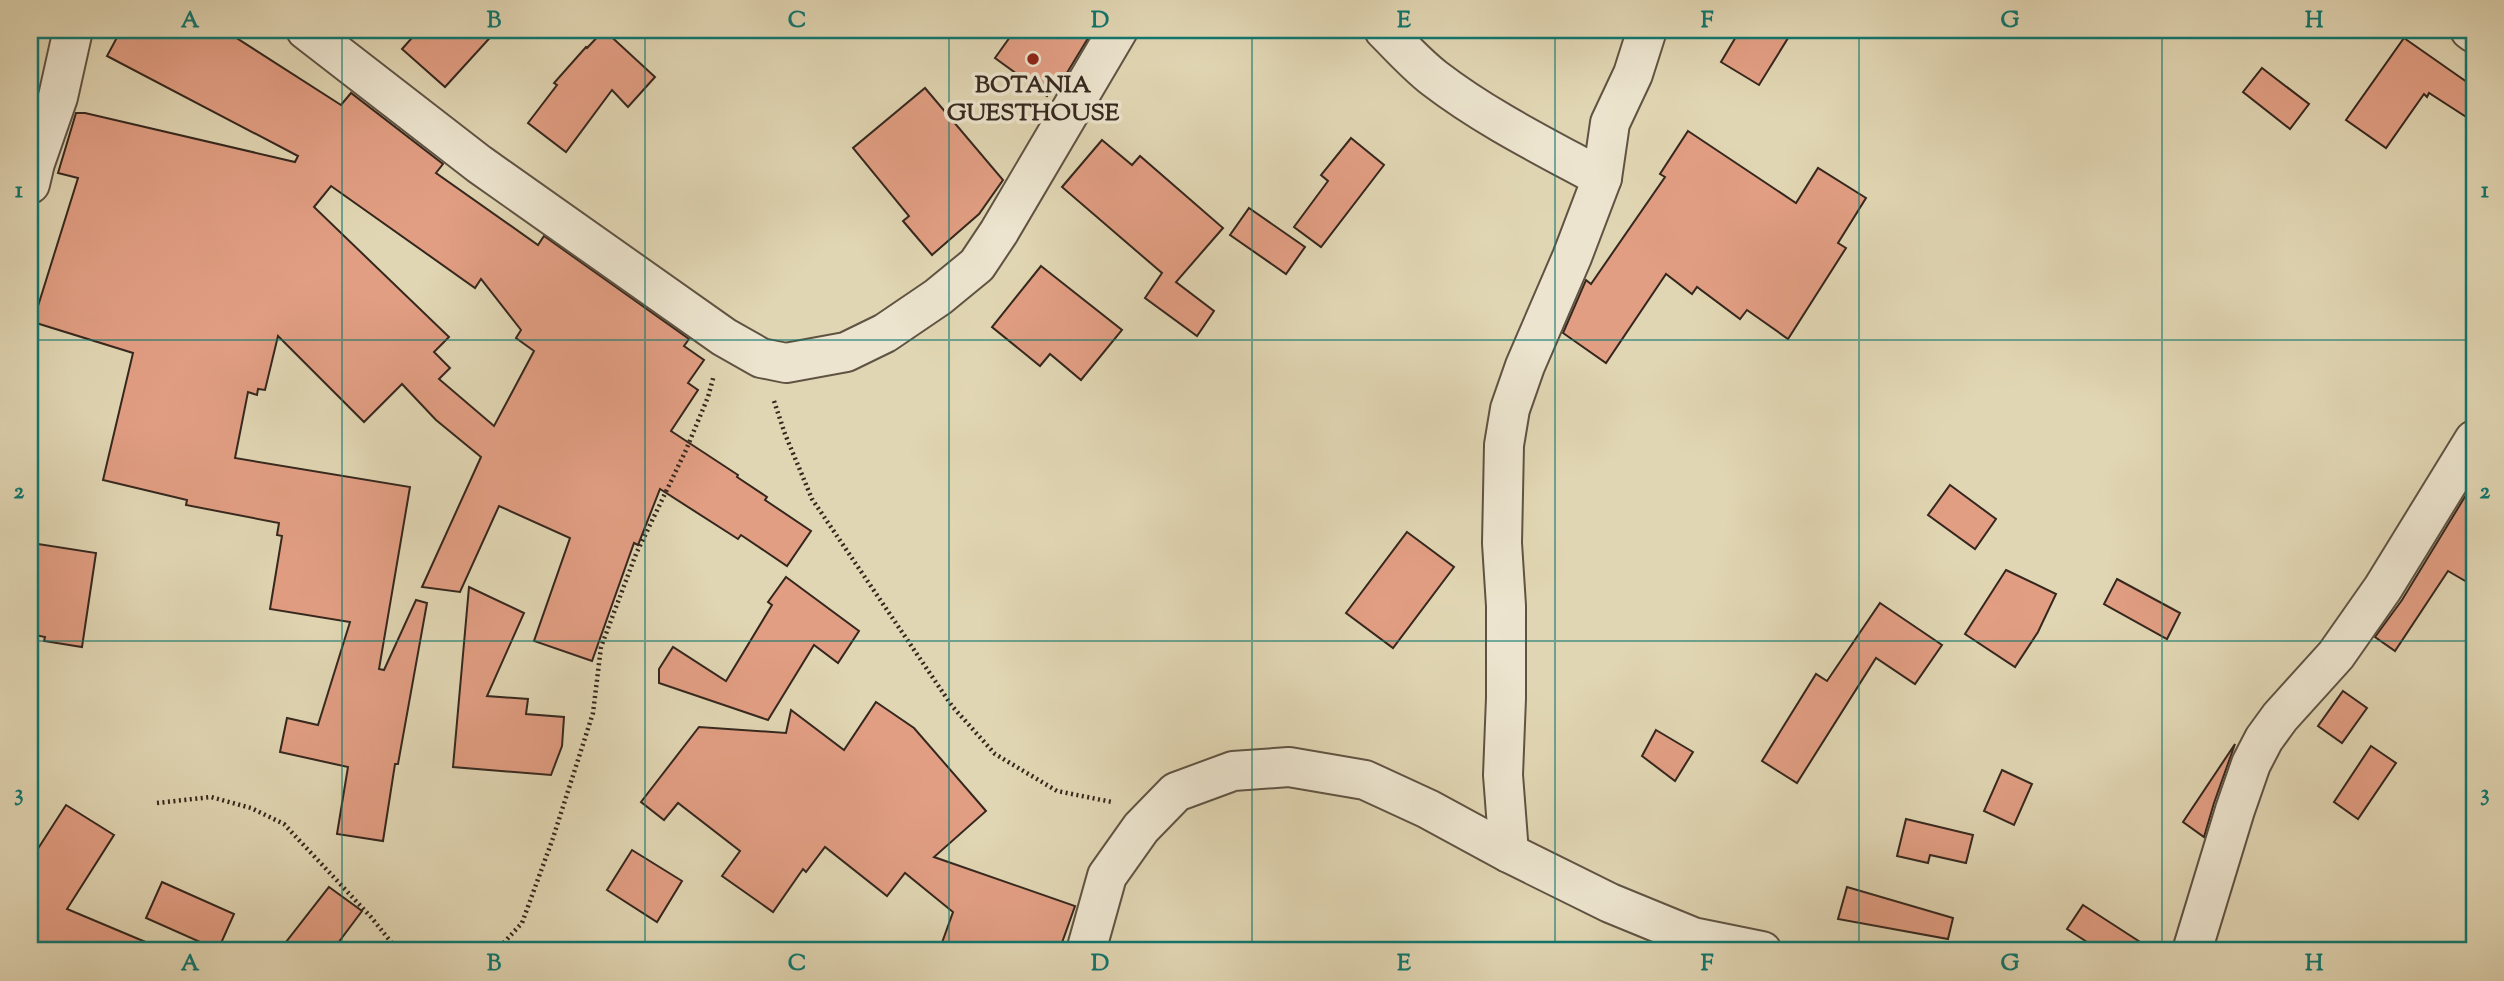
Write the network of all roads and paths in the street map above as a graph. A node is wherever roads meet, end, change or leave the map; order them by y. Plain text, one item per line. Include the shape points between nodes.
1 (72, 30) edge
2 (306, 30) edge
3 (1118, 30) edge
4 (1384, 30) edge
5 (1647, 30) edge
6 (2470, 30) edge
7 (2474, 33) edge
8 (1602, 178) junction
9 (30, 184) edge
10 (724, 337) junction
11 (761, 358) junction
12 (2474, 440) edge
13 (157, 803) dead end
14 (1157, 810) junction
15 (1509, 853) junction
16 (407, 951) edge
17 (496, 951) edge
18 (1086, 951) edge
19 (1762, 951) edge
20 (2192, 951) edge

1 - 9 street via 58,97
2 - 10 street via 480,164
3 - 11 street via 977,265 886,333 845,352 786,363
4 - 8 street via 1467,102
5 - 8 street via 1610,123
6 - 7 street
8 - 15 street via 1525,366 1504,445 1503,775
10 - 11 street
10 - 17 path via 708,397 636,554 601,648 593,713 527,911
11 - 14 path via 812,499 952,706 995,754 1057,791
12 - 20 street via 2336,655 2264,739 2235,810
13 - 16 path via 211,797 251,808 284,824 394,947
14 - 15 street via 1176,792 1233,771 1289,767 1365,780
14 - 18 street via 1107,876
15 - 19 street via 1610,903 1693,937

